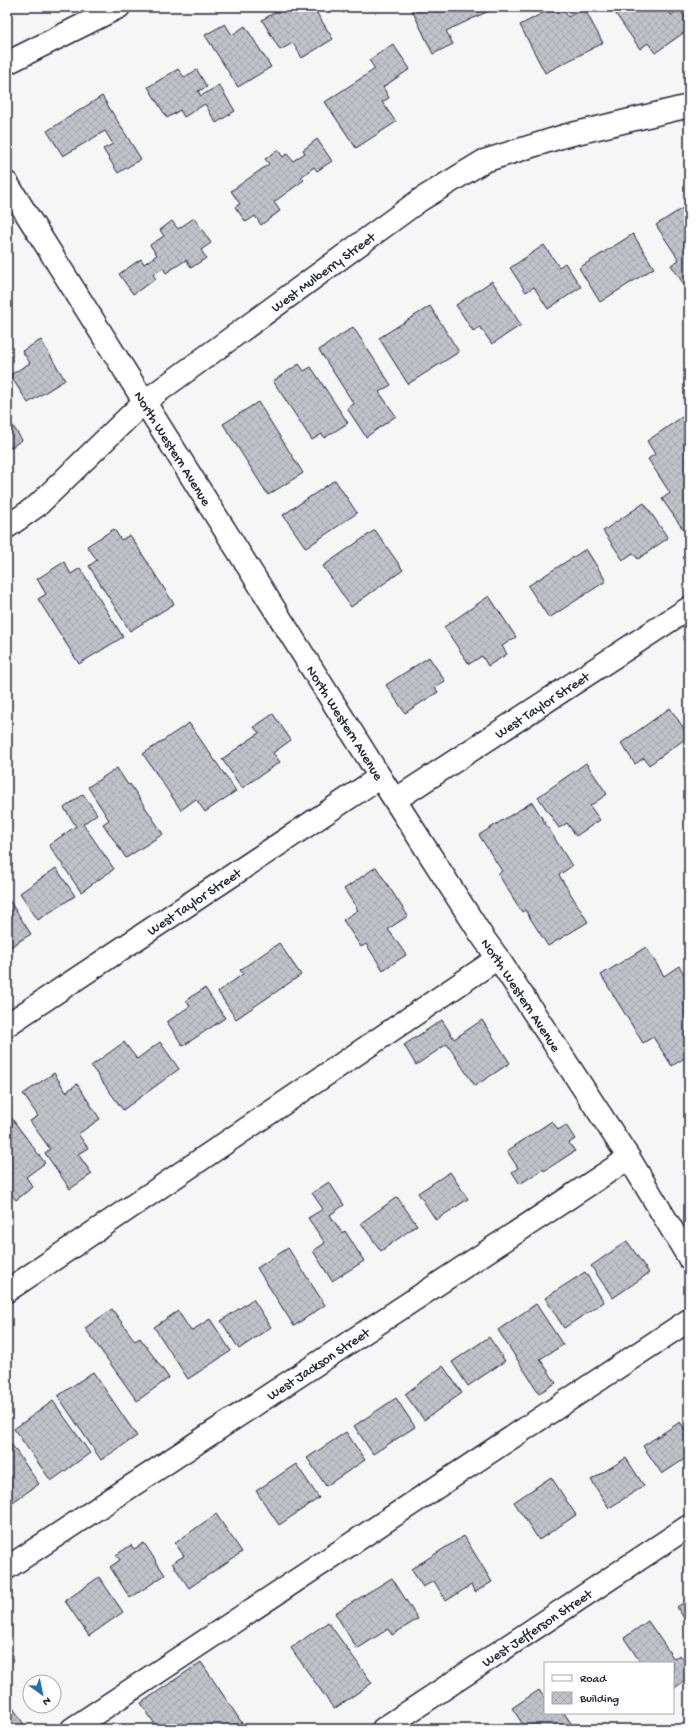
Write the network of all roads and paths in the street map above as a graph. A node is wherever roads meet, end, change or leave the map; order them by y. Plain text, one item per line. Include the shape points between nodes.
1 (118, 7) edge
2 (7, 63) edge
3 (689, 106) edge
4 (7, 183) edge
5 (144, 402) junction
6 (7, 527) edge
7 (689, 608) edge
8 (380, 777) junction
9 (395, 800) junction
10 (498, 958) junction
11 (7, 1024) edge
12 (629, 1158) junction
13 (689, 1258) edge
14 (7, 1291) edge
15 (689, 1320) edge
16 (689, 1526) edge
17 (7, 1568) edge
18 (72, 1729) edge
19 (383, 1729) edge

1 - 2 street
3 - 5 street, West Mulberry Street via 564,136 484,161 420,200
4 - 5 street, North Western Avenue
5 - 6 street, West Mulberry Street via 38,505
5 - 8 street, North Western Avenue
7 - 9 street, West Taylor Street
8 - 9 street, North Western Avenue
8 - 11 street, West Taylor Street
9 - 10 street, North Western Avenue
10 - 12 street, North Western Avenue
10 - 14 street
12 - 13 street, North Western Avenue
12 - 17 street, West Jackson Street
15 - 18 street
16 - 19 street, West Jefferson Street

